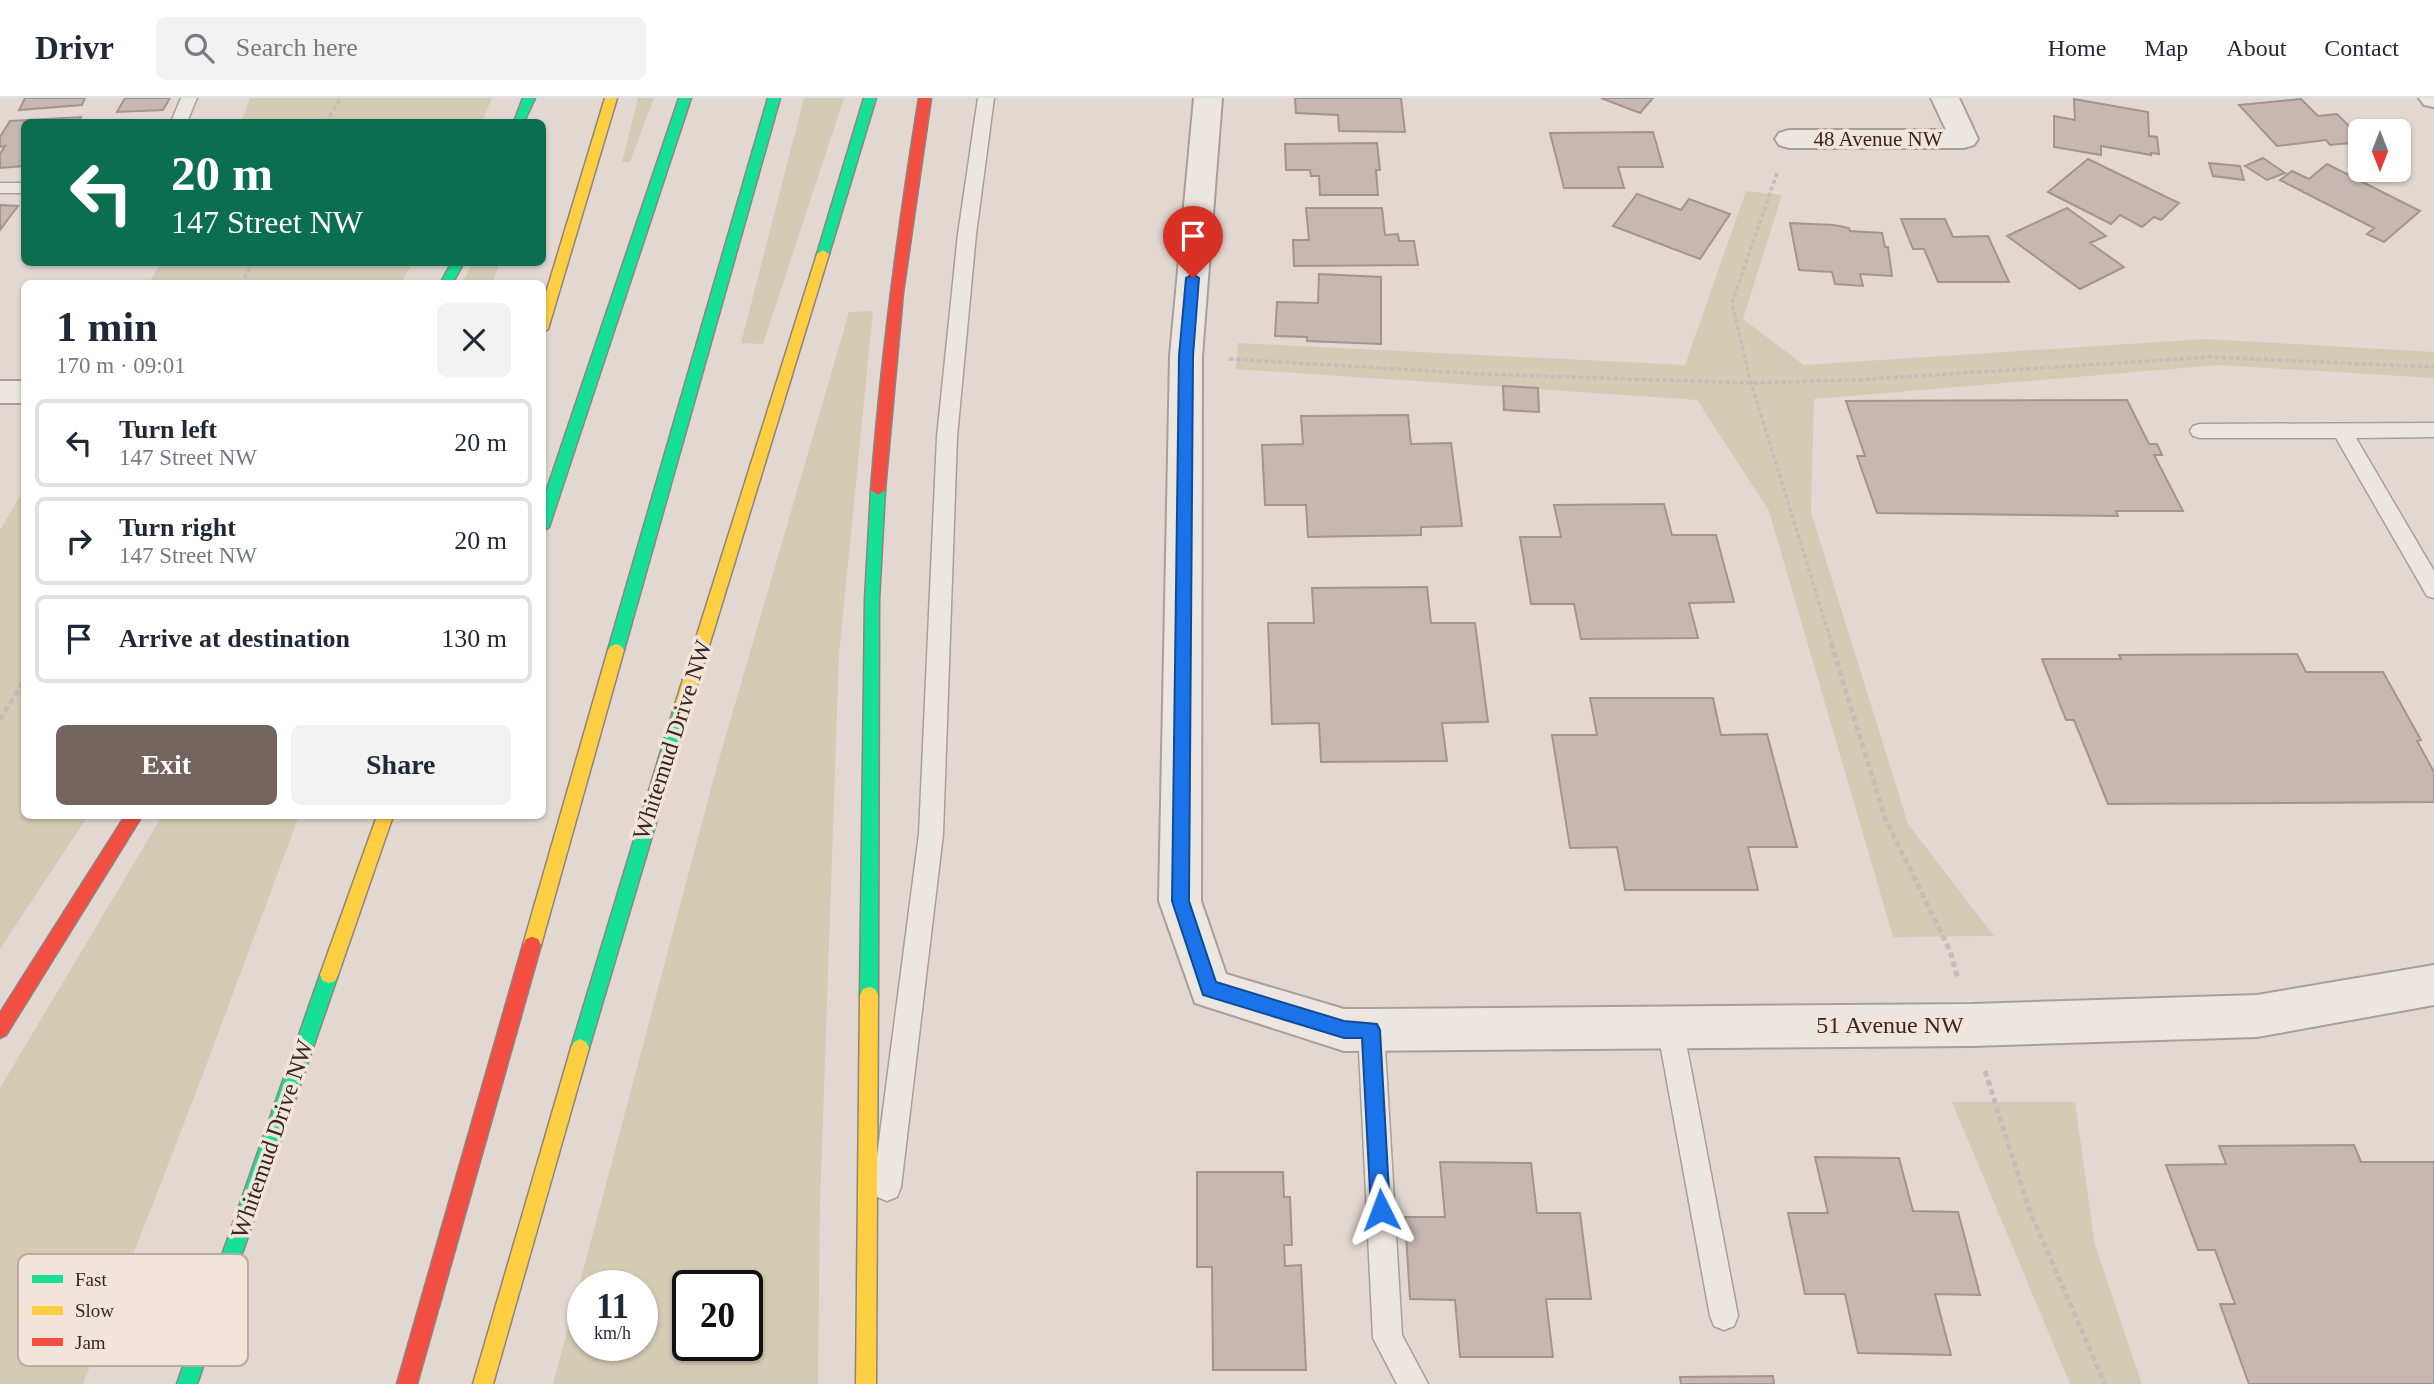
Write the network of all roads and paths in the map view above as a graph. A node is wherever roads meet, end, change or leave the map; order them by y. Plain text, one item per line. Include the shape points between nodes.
1 (189, 98) edge
2 (341, 98) edge
3 (529, 98) edge
4 (611, 98) edge
5 (685, 98) edge
6 (774, 98) edge
7 (870, 98) edge
8 (925, 98) edge
9 (986, 98) edge
10 (1208, 98) edge
11 (1945, 98) edge
12 (180, 119) edge
13 (328, 119) edge
14 (520, 119) edge
15 (1789, 139) joint
16 (0, 188) edge
17 (21, 188) edge
18 (546, 316) edge
19 (1186, 356) junction
20 (2434, 367) edge
21 (1751, 383) junction
22 (0, 392) edge
23 (21, 392) edge
24 (2434, 430) edge
25 (2200, 431) dead end
26 (2342, 431) junction
27 (546, 515) edge
28 (2434, 590) edge
29 (21, 685) edge
30 (0, 720) edge
31 (132, 819) edge
32 (384, 819) edge
33 (2434, 985) edge
34 (1972, 1025) junction
35 (1670, 1027) junction
36 (0, 1029) edge
37 (1357, 1030) junction
38 (232, 1254) edge
39 (1724, 1316) dead end
40 (867, 1346) junction
41 (193, 1366) edge
42 (187, 1384) edge
43 (407, 1384) edge
44 (483, 1384) edge
45 (866, 1384) edge
46 (1413, 1384) edge
47 (2105, 1384) edge

1 - 12 lane
2 - 13 path
3 - 14 highway
4 - 18 highway
5 - 27 highway
6 - 43 highway
7 - 44 highway, Whitemud Drive NW via 634,862
8 - 40 highway via 883,405 872,600
9 - 40 lane via 947,437 931,834
10 - 19 street
11 - 15 street, 48 Avenue NW via 1964,139
15 - 21 path via 1732,303
16 - 17 lane
19 - 21 path via 1483,374
19 - 37 street, 51 Avenue NW via 1180,901 1210,989
20 - 21 path via 2211,357
21 - 34 path via 1885,818 1950,951
22 - 23 street
24 - 26 lane
25 - 26 lane
26 - 28 lane
29 - 30 path
31 - 36 highway
32 - 38 highway, Whitemud Drive NW
33 - 34 street, 51 Avenue NW via 2257,1016
34 - 35 street, 51 Avenue NW
34 - 47 path via 2029,1209
35 - 37 street, 51 Avenue NW
35 - 39 lane
37 - 46 lane via 1388,1338
40 - 45 highway
41 - 42 highway, Whitemud Drive NW

